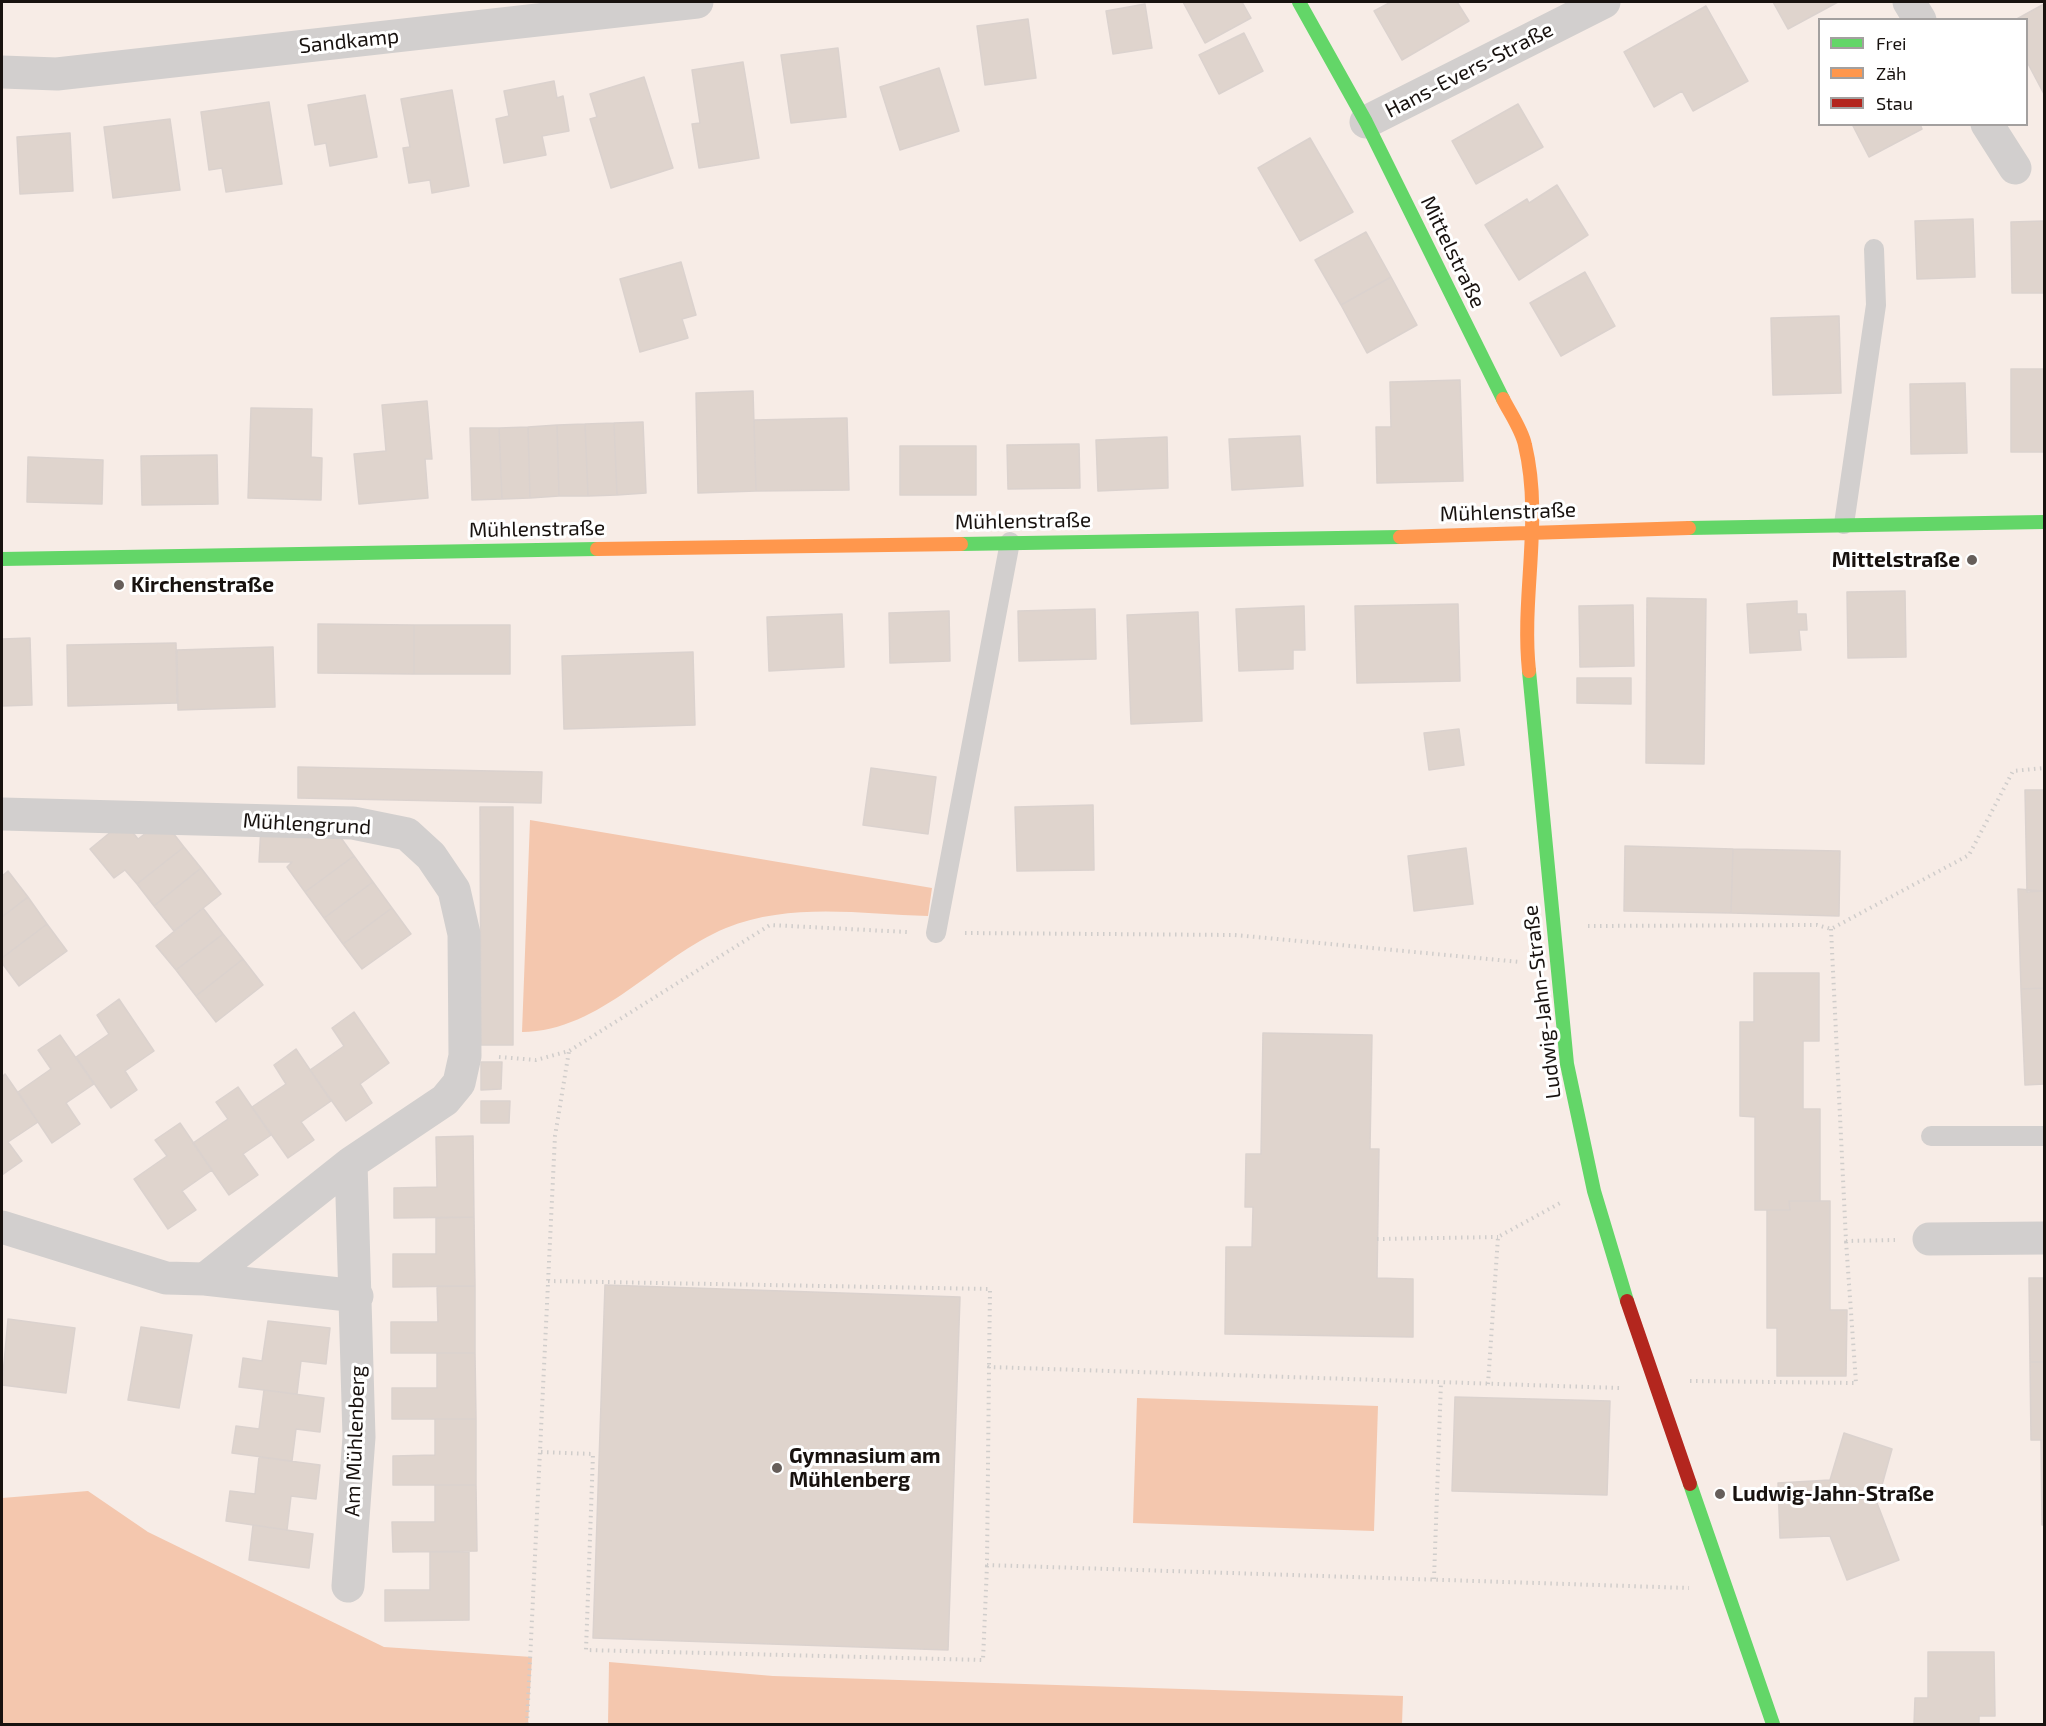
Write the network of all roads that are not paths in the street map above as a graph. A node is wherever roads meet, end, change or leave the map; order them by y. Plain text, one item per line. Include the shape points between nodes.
1 (697, 2) edge
2 (1299, 2) edge
3 (1604, 2) edge
4 (1909, 2) edge
5 (1919, 18) edge
6 (2, 72) edge
7 (1366, 123) junction
8 (1988, 126) edge
9 (2014, 168) dead end
10 (1874, 249) dead end
11 (2044, 522) edge
12 (1844, 524) junction
13 (1534, 532) junction
14 (1010, 542) junction
15 (2, 559) edge
16 (2, 814) edge
17 (936, 933) road end
18 (1931, 1136) dead end
19 (2044, 1136) edge
20 (351, 1163) junction
21 (2, 1227) edge
22 (2044, 1238) edge
23 (1929, 1239) road end
24 (206, 1279) junction
25 (357, 1296) junction
26 (348, 1586) dead end
27 (1773, 1725) edge

1 - 6 street, Sandkamp via 69,73
2 - 7 street, Mittelstraße
3 - 7 street, Hans-Evers-Straße
4 - 5 street
7 - 13 street, Mittelstraße via 1525,442
8 - 9 street
10 - 12 lane via 1876,305
11 - 12 street, Mühlenstraße
12 - 13 street, Mühlenstraße
13 - 14 street, Mühlenstraße
13 - 27 street, Ludwig-Jahn-Straße via 1525,632 1567,1064 1594,1191 1653,1380
14 - 15 street, Mühlenstraße
14 - 17 lane
16 - 20 street, Mühlengrund via 353,823 407,834 431,856 454,890 464,934 465,1056 459,1083 445,1100
18 - 19 lane
20 - 24 street
20 - 25 street, Am Mühlenberg
21 - 24 street via 166,1278
22 - 23 street
24 - 25 street
25 - 26 street, Am Mühlenberg via 359,1437

